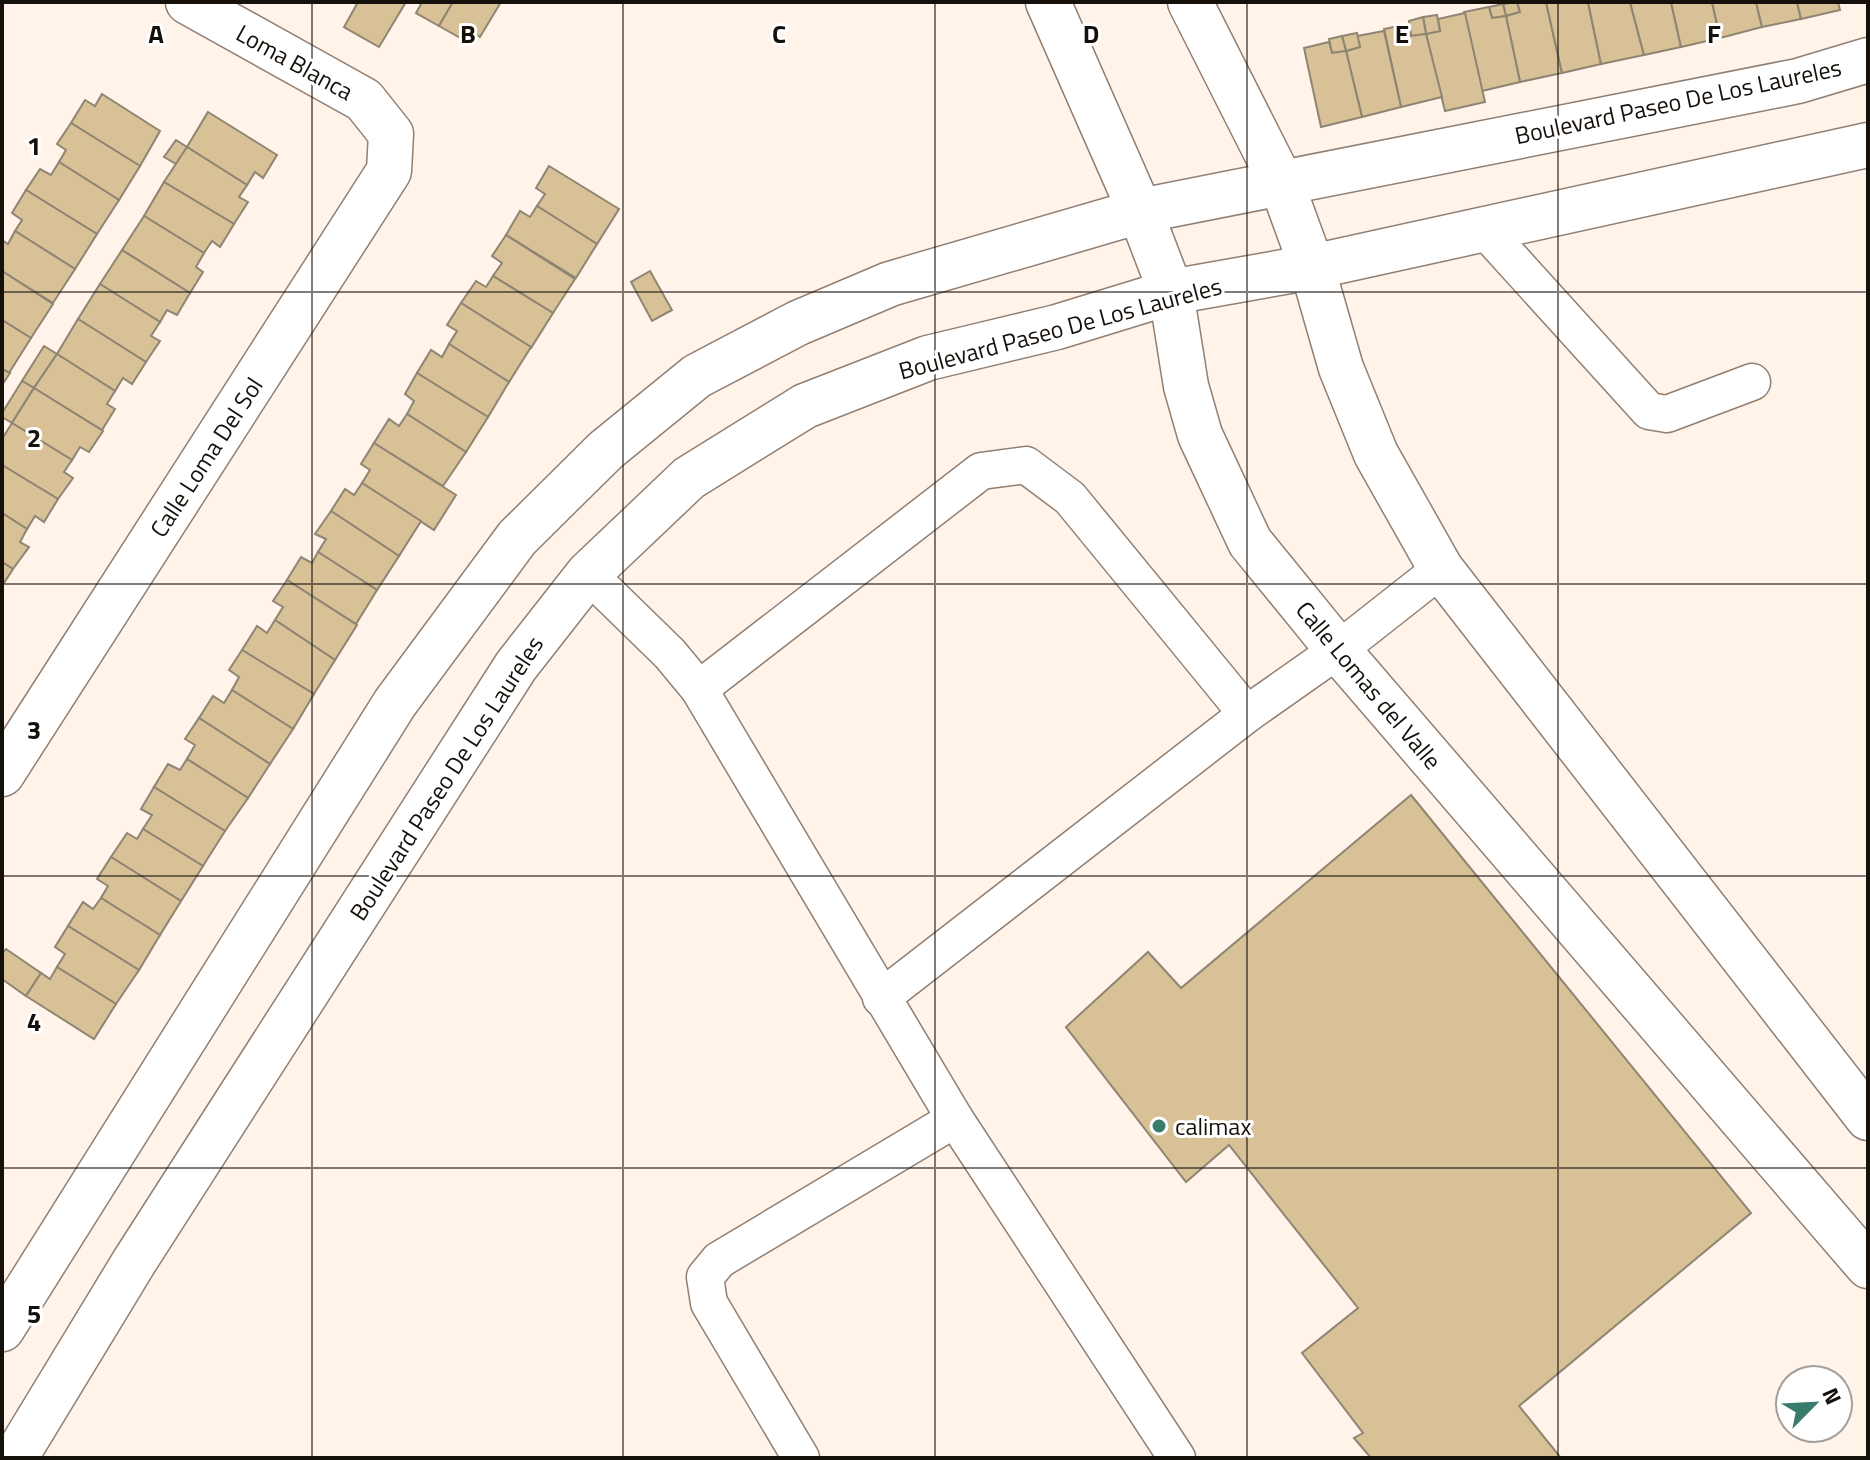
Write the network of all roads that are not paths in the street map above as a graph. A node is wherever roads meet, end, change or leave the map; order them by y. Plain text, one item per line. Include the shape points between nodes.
1 (188, 2) edge
2 (1048, 2) edge
3 (1190, 2) edge
4 (1868, 60) edge
5 (391, 134) joint
6 (1868, 145) edge
7 (1281, 182) junction
8 (1140, 211) junction
9 (1484, 229) junction
10 (1312, 267) junction
11 (1171, 292) junction
12 (1752, 382) dead end
13 (1441, 569) junction
14 (588, 574) junction
15 (1338, 650) junction
16 (699, 689) junction
17 (1247, 714) junction
18 (2, 774) edge
19 (881, 998) junction
20 (1868, 1118) edge
21 (955, 1119) junction
22 (1868, 1266) edge
23 (2, 1329) edge
24 (15, 1458) edge
25 (801, 1458) edge
26 (1177, 1458) edge

1 - 5 street, Loma Blanca via 364,100
2 - 8 street, Calle Lomas del Valle
3 - 7 street
4 - 7 street, Boulevard Paseo De Los Laureles via 1798,81
5 - 18 street, Calle Loma Del Sol via 389,171
6 - 9 street, Boulevard Paseo De Los Laureles
7 - 8 street, Boulevard Paseo De Los Laureles
7 - 10 street
8 - 11 street, Calle Lomas del Valle
8 - 23 street, Boulevard Paseo De Los Laureles via 890,284 798,323 697,376 606,450 517,538 395,703
9 - 10 street, Boulevard Paseo De Los Laureles
9 - 12 lane via 1649,411 1667,414
10 - 11 street, Boulevard Paseo De Los Laureles
10 - 13 street via 1341,368 1376,454
11 - 14 street, Boulevard Paseo De Los Laureles via 928,358 805,406 689,478
11 - 15 street, Calle Lomas del Valle via 1200,435 1237,515 1250,542
13 - 15 lane
13 - 20 street
14 - 16 lane
14 - 24 street, Boulevard Paseo De Los Laureles via 507,679 134,1262
15 - 17 lane
15 - 22 street, Calle Lomas del Valle
16 - 17 lane via 981,471 1026,465 1070,498
16 - 19 lane
17 - 19 lane
19 - 21 lane
21 - 25 lane via 719,1260 705,1277 709,1303
21 - 26 lane

